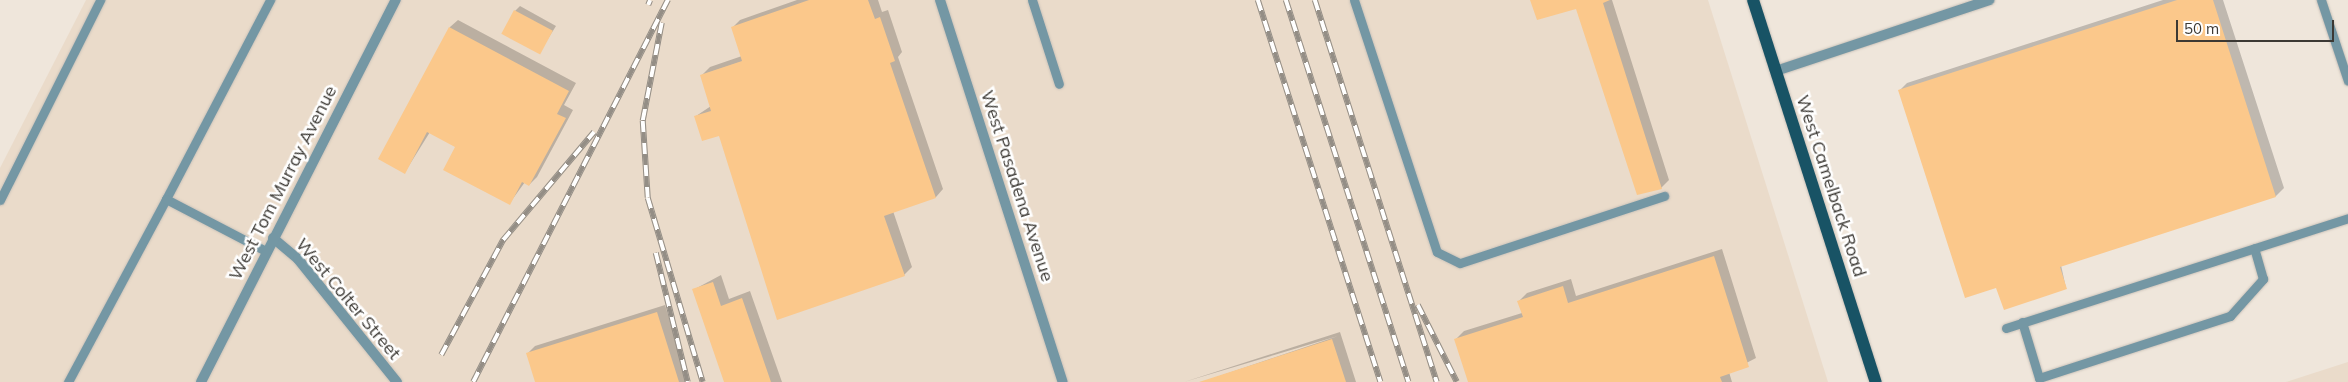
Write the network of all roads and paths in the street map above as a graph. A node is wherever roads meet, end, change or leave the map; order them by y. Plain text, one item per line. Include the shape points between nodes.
1 (100, 0) edge
2 (270, 0) edge
3 (396, 0) edge
4 (940, 0) edge
5 (1032, 0) edge
6 (1354, 0) edge
7 (1753, 0) edge
8 (1990, 0) edge
9 (2321, 0) edge
10 (1776, 71) junction
11 (2348, 81) edge
12 (1059, 84) dead end
13 (1664, 196) dead end
14 (166, 199) junction
15 (0, 200) edge
16 (2348, 218) edge
17 (273, 238) junction
18 (2254, 248) junction
19 (266, 251) junction
20 (2022, 322) junction
21 (2006, 328) dead end
22 (68, 382) edge
23 (201, 382) edge
24 (397, 382) edge
25 (1062, 382) edge
26 (1876, 382) edge

1 - 15 lane
2 - 14 lane
3 - 17 street, West Tom Murray Avenue
4 - 25 street, West Pasadena Avenue
5 - 12 lane
6 - 13 lane via 1437,252 1460,263
7 - 10 main road, West Camelback Road
8 - 10 street
9 - 11 lane
10 - 26 main road, West Camelback Road
14 - 19 lane
14 - 22 lane
16 - 18 lane
17 - 19 street, West Tom Murray Avenue
17 - 24 street, West Colter Street via 298,260
18 - 20 lane
18 - 20 lane via 2263,279 2230,316 2040,378
19 - 23 street, West Tom Murray Avenue
20 - 21 lane

